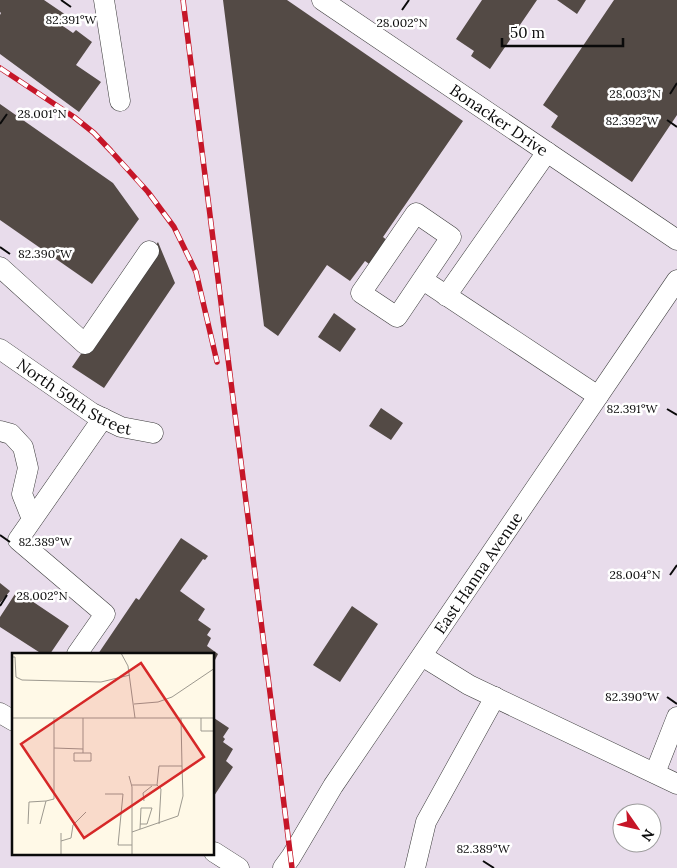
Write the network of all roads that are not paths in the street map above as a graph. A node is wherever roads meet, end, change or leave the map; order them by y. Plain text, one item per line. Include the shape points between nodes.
1 (104, 0) edge
2 (322, 0) edge
3 (120, 100) dead end
4 (547, 152) junction
5 (677, 240) edge
6 (149, 251) dead end
7 (0, 267) edge
8 (423, 280) junction
9 (677, 280) edge
10 (446, 296) junction
11 (0, 349) edge
12 (598, 396) junction
13 (103, 418) junction
14 (0, 431) edge
15 (153, 433) dead end
16 (32, 520) junction
17 (9, 543) edge
18 (77, 653) edge
19 (422, 656) junction
20 (495, 697) junction
21 (0, 713) edge
22 (677, 717) edge
23 (12, 720) edge
24 (655, 773) junction
25 (677, 784) edge
26 (215, 853) edge
27 (239, 868) edge
28 (283, 868) edge
29 (416, 868) edge

1 - 3 street
2 - 4 street, Bonacker Drive
4 - 5 street, Bonacker Drive
4 - 10 street
6 - 7 street via 85,344
8 - 8 street via 451,237 416,213 361,292 397,317
8 - 10 street
9 - 12 street, East Hanna Avenue
10 - 12 street
11 - 13 street, North 59th Street
12 - 19 street, East Hanna Avenue
13 - 15 street, North 59th Street via 121,427
13 - 16 street
14 - 16 street via 12,434 23,447 28,468 22,494
16 - 17 street
17 - 18 street via 105,614
19 - 20 street
19 - 28 street, East Hanna Avenue via 333,786
20 - 24 street
20 - 29 street via 426,822
21 - 23 street
22 - 24 street
24 - 25 street
26 - 27 street

